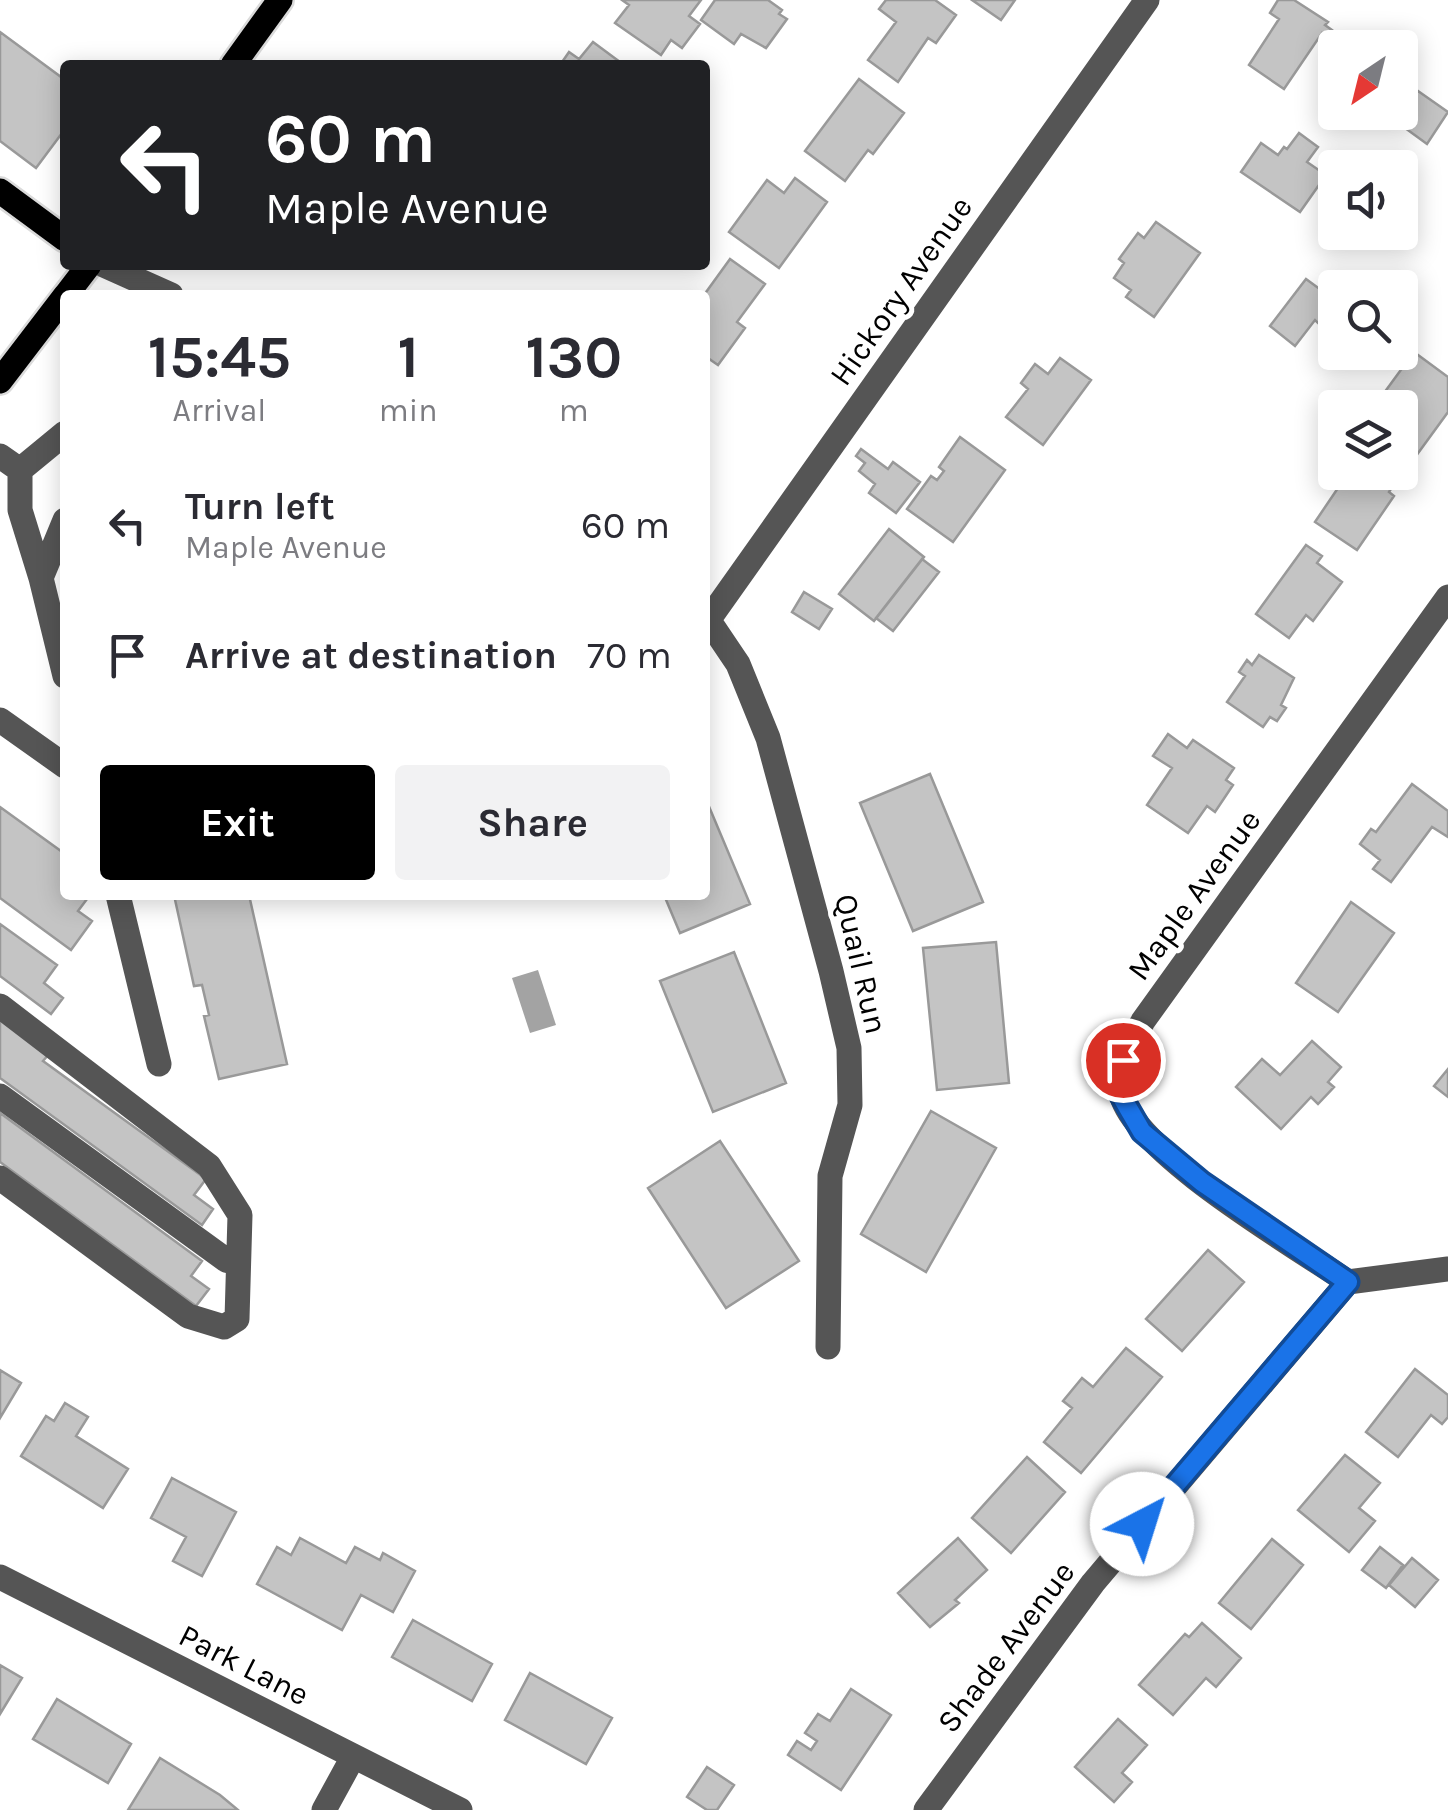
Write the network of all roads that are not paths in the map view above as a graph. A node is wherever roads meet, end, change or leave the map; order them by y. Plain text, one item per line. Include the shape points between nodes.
1 (280, 0) edge
2 (1146, 0) edge
3 (237, 60) edge
4 (0, 192) edge
5 (60, 235) edge
6 (115, 270) edge
7 (159, 290) edge
8 (60, 304) edge
9 (0, 381) edge
10 (60, 436) edge
11 (10, 463) edge
12 (60, 532) edge
13 (41, 578) junction
14 (1448, 598) edge
15 (710, 613) edge
16 (710, 622) edge
17 (60, 656) edge
18 (0, 720) edge
19 (60, 762) edge
20 (119, 900) edge
21 (0, 1006) edge
22 (160, 1064) dead end
23 (0, 1096) edge
24 (0, 1178) edge
25 (238, 1264) junction
26 (1448, 1269) edge
27 (1348, 1282) junction
28 (828, 1348) dead end
29 (0, 1577) edge
30 (353, 1756) junction
31 (324, 1810) edge
32 (460, 1810) edge
33 (926, 1810) edge

1 - 3 main road
2 - 15 street, Hickory Avenue
4 - 5 main road
6 - 7 street
8 - 9 main road
10 - 11 street
11 - 13 street
12 - 13 street
13 - 17 street
14 - 27 street, Maple Avenue via 1143,1021 1123,1060 1120,1094 1142,1132 1202,1182
16 - 28 street, Quail Run via 738,664 768,738 849,1048 850,1106 830,1176
18 - 19 street
20 - 22 street
21 - 25 street via 209,1166 240,1215
23 - 25 street
24 - 25 street via 188,1316 224,1326 237,1320
26 - 27 street
27 - 33 street, Shade Avenue via 1093,1583
29 - 30 street, Park Lane
30 - 31 street
30 - 32 street, Park Lane

